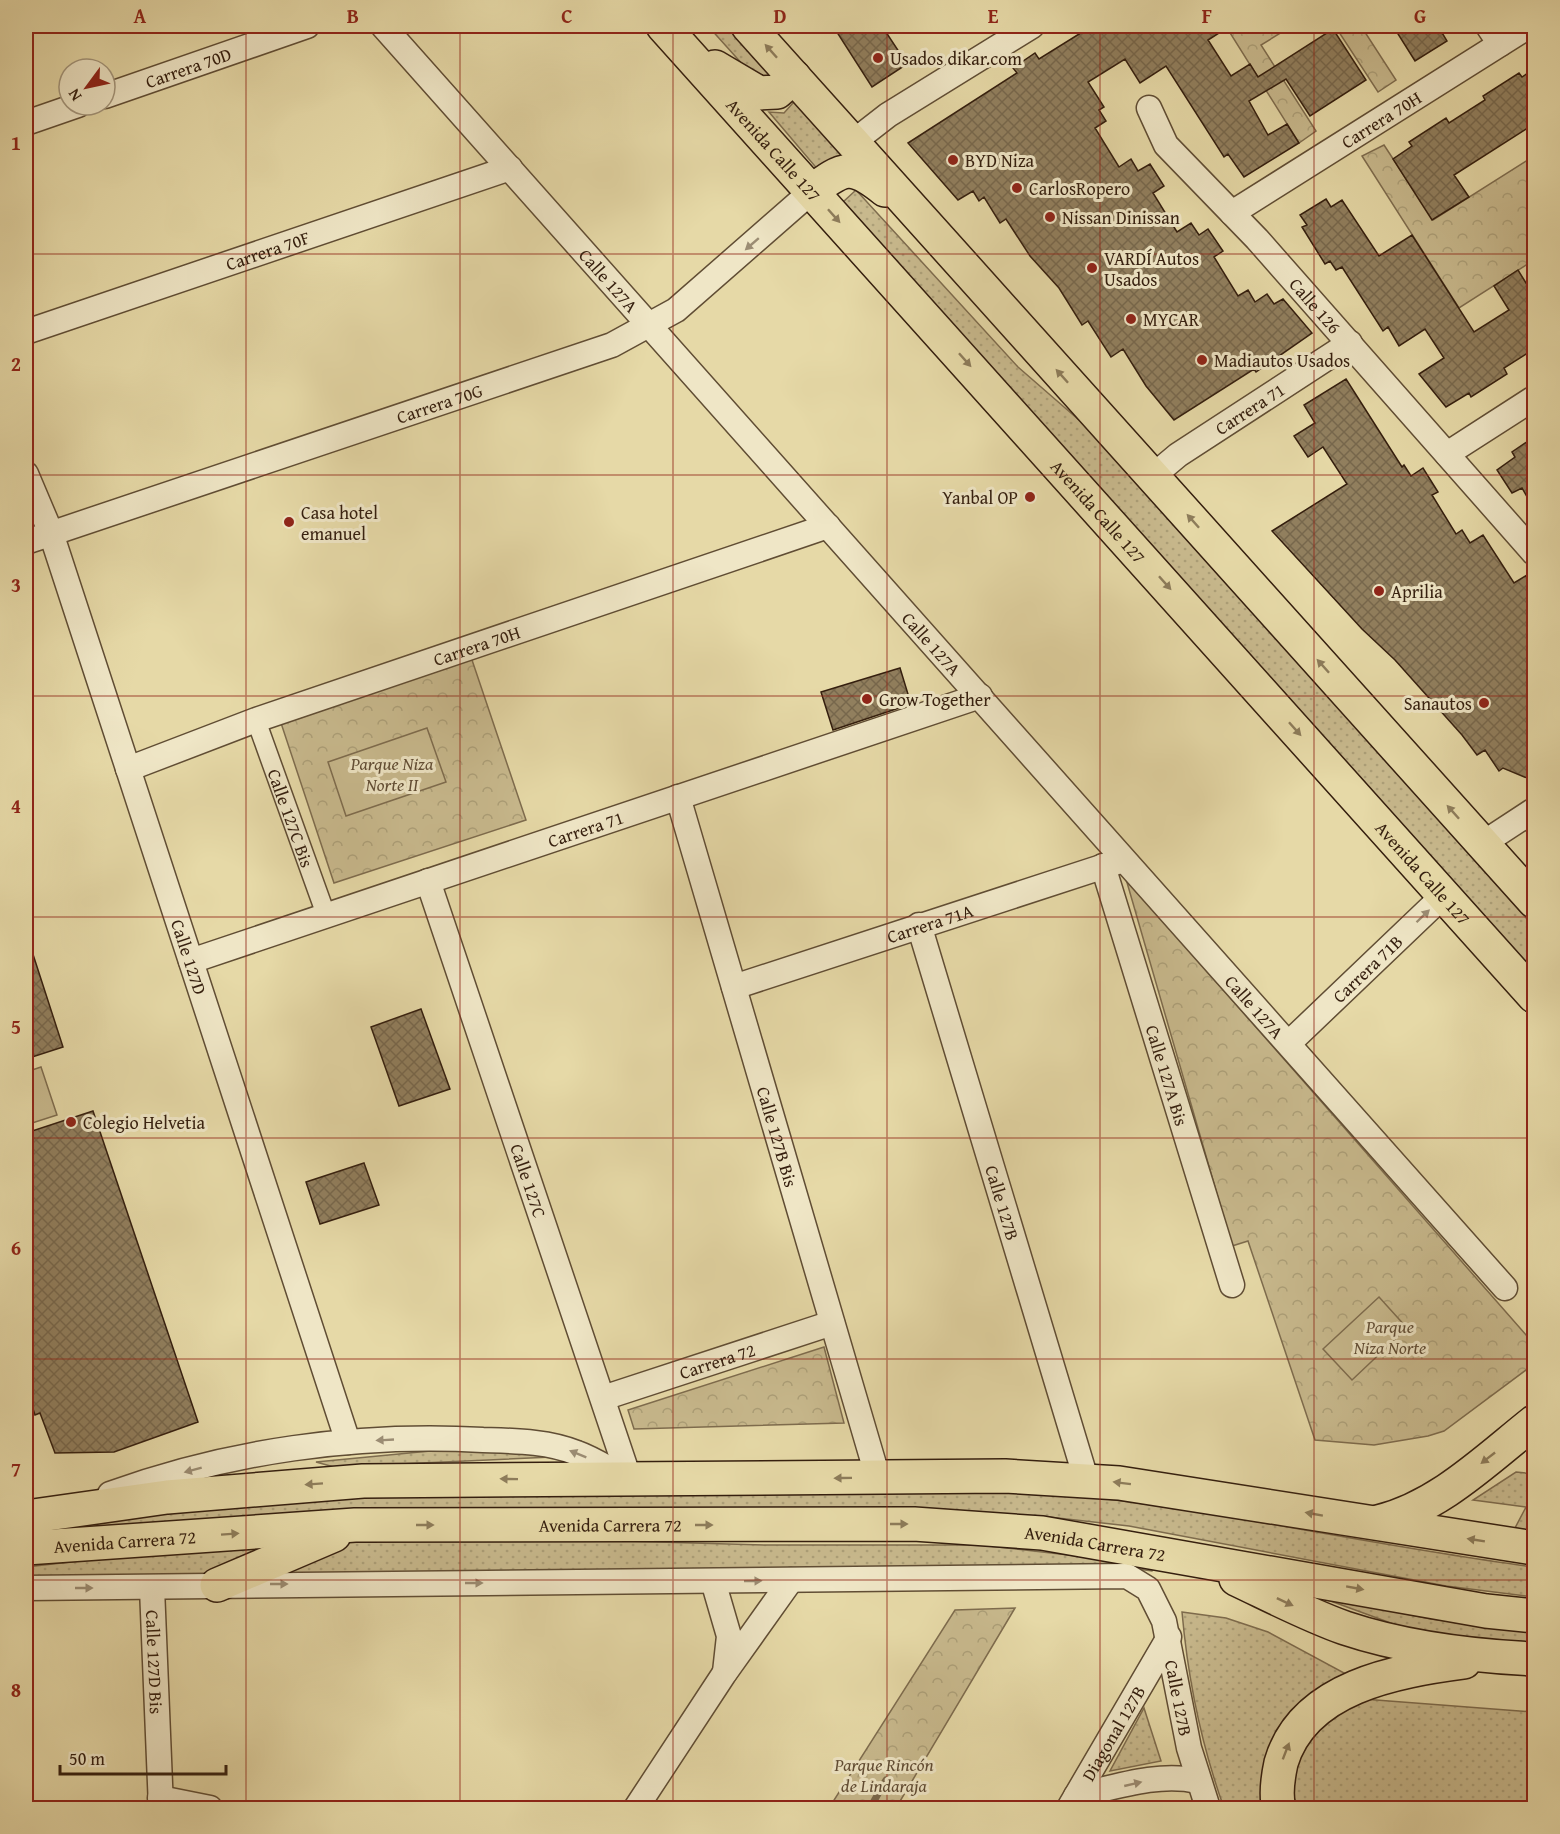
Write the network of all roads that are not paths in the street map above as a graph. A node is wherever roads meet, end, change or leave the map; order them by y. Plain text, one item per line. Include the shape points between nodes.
1 (307, 26) edge
2 (382, 26) edge
3 (748, 26) edge
4 (1032, 26) edge
5 (1529, 26) edge
6 (1494, 35) edge
7 (673, 36) edge
8 (794, 77) junction
9 (117, 92) edge
10 (1149, 108) dead end
11 (57, 112) edge
12 (26, 123) edge
13 (852, 142) junction
14 (510, 168) junction
15 (812, 191) junction
16 (1232, 213) junction
17 (917, 215) junction
18 (650, 326) junction
19 (26, 332) edge
20 (1350, 343) junction
21 (1534, 398) edge
22 (1447, 454) junction
23 (26, 474) edge
24 (1153, 476) junction
25 (828, 526) junction
26 (51, 533) junction
27 (26, 542) edge
28 (1534, 553) edge
29 (980, 696) junction
30 (256, 720) junction
31 (128, 769) junction
32 (678, 797) junction
33 (1534, 810) edge
34 (1482, 844) junction
35 (1115, 863) junction
36 (428, 881) junction
37 (1444, 895) junction
38 (1534, 901) edge
39 (326, 915) junction
40 (919, 925) junction
41 (191, 961) junction
42 (734, 987) junction
43 (1534, 996) edge
44 (1289, 1043) junction
45 (1232, 1285) dead end
46 (1505, 1288) dead end
47 (832, 1323) junction
48 (603, 1398) junction
49 (1534, 1422) edge
50 (348, 1442) junction
51 (878, 1478) junction
52 (1086, 1479) junction
53 (630, 1481) junction
54 (67, 1510) junction
55 (26, 1517) edge
56 (1372, 1524) junction
57 (355, 1525) junction
58 (26, 1548) edge
59 (1534, 1548) edge
60 (1194, 1559) junction
61 (791, 1580) junction
62 (713, 1581) junction
63 (217, 1585) junction
64 (152, 1587) junction
65 (26, 1588) edge
66 (1148, 1589) joint
67 (1534, 1616) edge
68 (1169, 1637) junction
69 (1497, 1658) junction
70 (1534, 1659) edge
71 (724, 1674) junction
72 (1198, 1781) junction
73 (1072, 1802) edge
74 (160, 1803) edge
75 (210, 1809) edge
76 (636, 1809) edge
77 (1208, 1809) edge
78 (1279, 1809) edge

1 - 9 street, Carrera 70D
2 - 14 street, Calle 127A
8 -> 3 main road
4 - 13 street via 888,115
5 - 6 street, Carrera 70H
6 - 16 street, Carrera 70H
7 - 8 main road via 759,93 777,92
7 - 15 main road, Avenida Calle 127
8 - 13 main road
10 - 16 street, Calle 126 via 1166,146
11 - 12 street
13 - 17 main road
14 - 18 street, Calle 127A
14 - 19 street, Carrera 70F
15 - 17 main road via 837,173 855,172
15 -> 18 street, Carrera 70G via 676,310
15 -> 37 main road, Avenida Calle 127
16 - 20 street, Calle 126
24 -> 17 main road
18 - 25 street, Calle 127A
18 - 26 street, Carrera 70G via 612,345
20 - 22 street, Calle 126
20 - 24 street, Carrera 71 via 1178,455
21 - 22 street
22 - 28 street, Calle 126
23 - 26 street, Calle 127D
34 -> 24 main road
25 - 29 street, Calle 127A
25 - 30 street, Carrera 70H
26 - 27 street, Carrera 70G
26 - 31 street, Calle 127D
29 - 32 street, Carrera 71
29 - 35 street, Calle 127A
30 - 31 street, Carrera 70H
30 - 39 street, Calle 127C Bis
31 - 41 street, Calle 127D
32 - 36 street, Carrera 71
32 - 42 street, Calle 127B Bis
33 - 34 street
34 - 38 main road
35 - 40 street, Carrera 71A
35 - 44 street, Calle 127A
35 - 45 street, Calle 127A Bis
36 - 39 street, Carrera 71
36 - 48 street, Calle 127C
37 - 43 main road, Avenida Calle 127
44 -> 37 street, Carrera 71B
39 - 41 street, Carrera 71
40 - 42 street, Carrera 71A
40 - 52 street, Calle 127B
41 - 50 street, Calle 127D
42 - 47 street, Calle 127B Bis
44 - 46 street, Calle 127A
47 - 48 street, Carrera 72
47 - 51 street, Calle 127B Bis
48 - 53 street, Calle 127C
49 -> 56 main road via 1437,1498 1416,1510
53 -> 50 street, Avenida Carrera 72 via 577,1453 535,1443 444,1437
50 -> 54 street, Avenida Carrera 72 via 219,1462
51 - 52 main road, Avenida Carrera 72
51 -> 53 main road, Avenida Carrera 72
56 -> 52 main road, Avenida Carrera 72
53 -> 54 main road, Avenida Carrera 72 via 363,1481 167,1497
54 - 55 main road, Avenida Carrera 72
59 -> 56 main road, Avenida Carrera 72
58 -> 57 main road, Avenida Carrera 72
57 -> 60 main road, Avenida Carrera 72 via 914,1524 1041,1533
57 - 63 main road
60 -> 67 main road, Avenida Carrera 72 via 1486,1611
60 -> 69 main road, Avenida Carrera 72 via 1325,1620 1365,1634
62 -> 61 street, Avenida Carrera 72
61 - 66 street, Avenida Carrera 72 via 1113,1574 1126,1576
61 - 71 street
63 -> 62 street, Avenida Carrera 72
62 - 71 street via 729,1636
63 - 64 street, Avenida Carrera 72
65 -> 64 street, Avenida Carrera 72
64 - 74 street, Calle 127D Bis
66 - 68 street, Calle 127B via 1161,1611
68 - 72 street, Calle 127B
68 - 73 street, Diagonal 127B
69 - 70 main road, Avenida Carrera 72
78 -> 69 main road via 1278,1774 1284,1752 1293,1734 1320,1706 1392,1675
71 - 76 street
73 -> 72 street, Diagonal 127B via 1157,1778
72 - 77 street, Calle 127B
74 - 75 street

